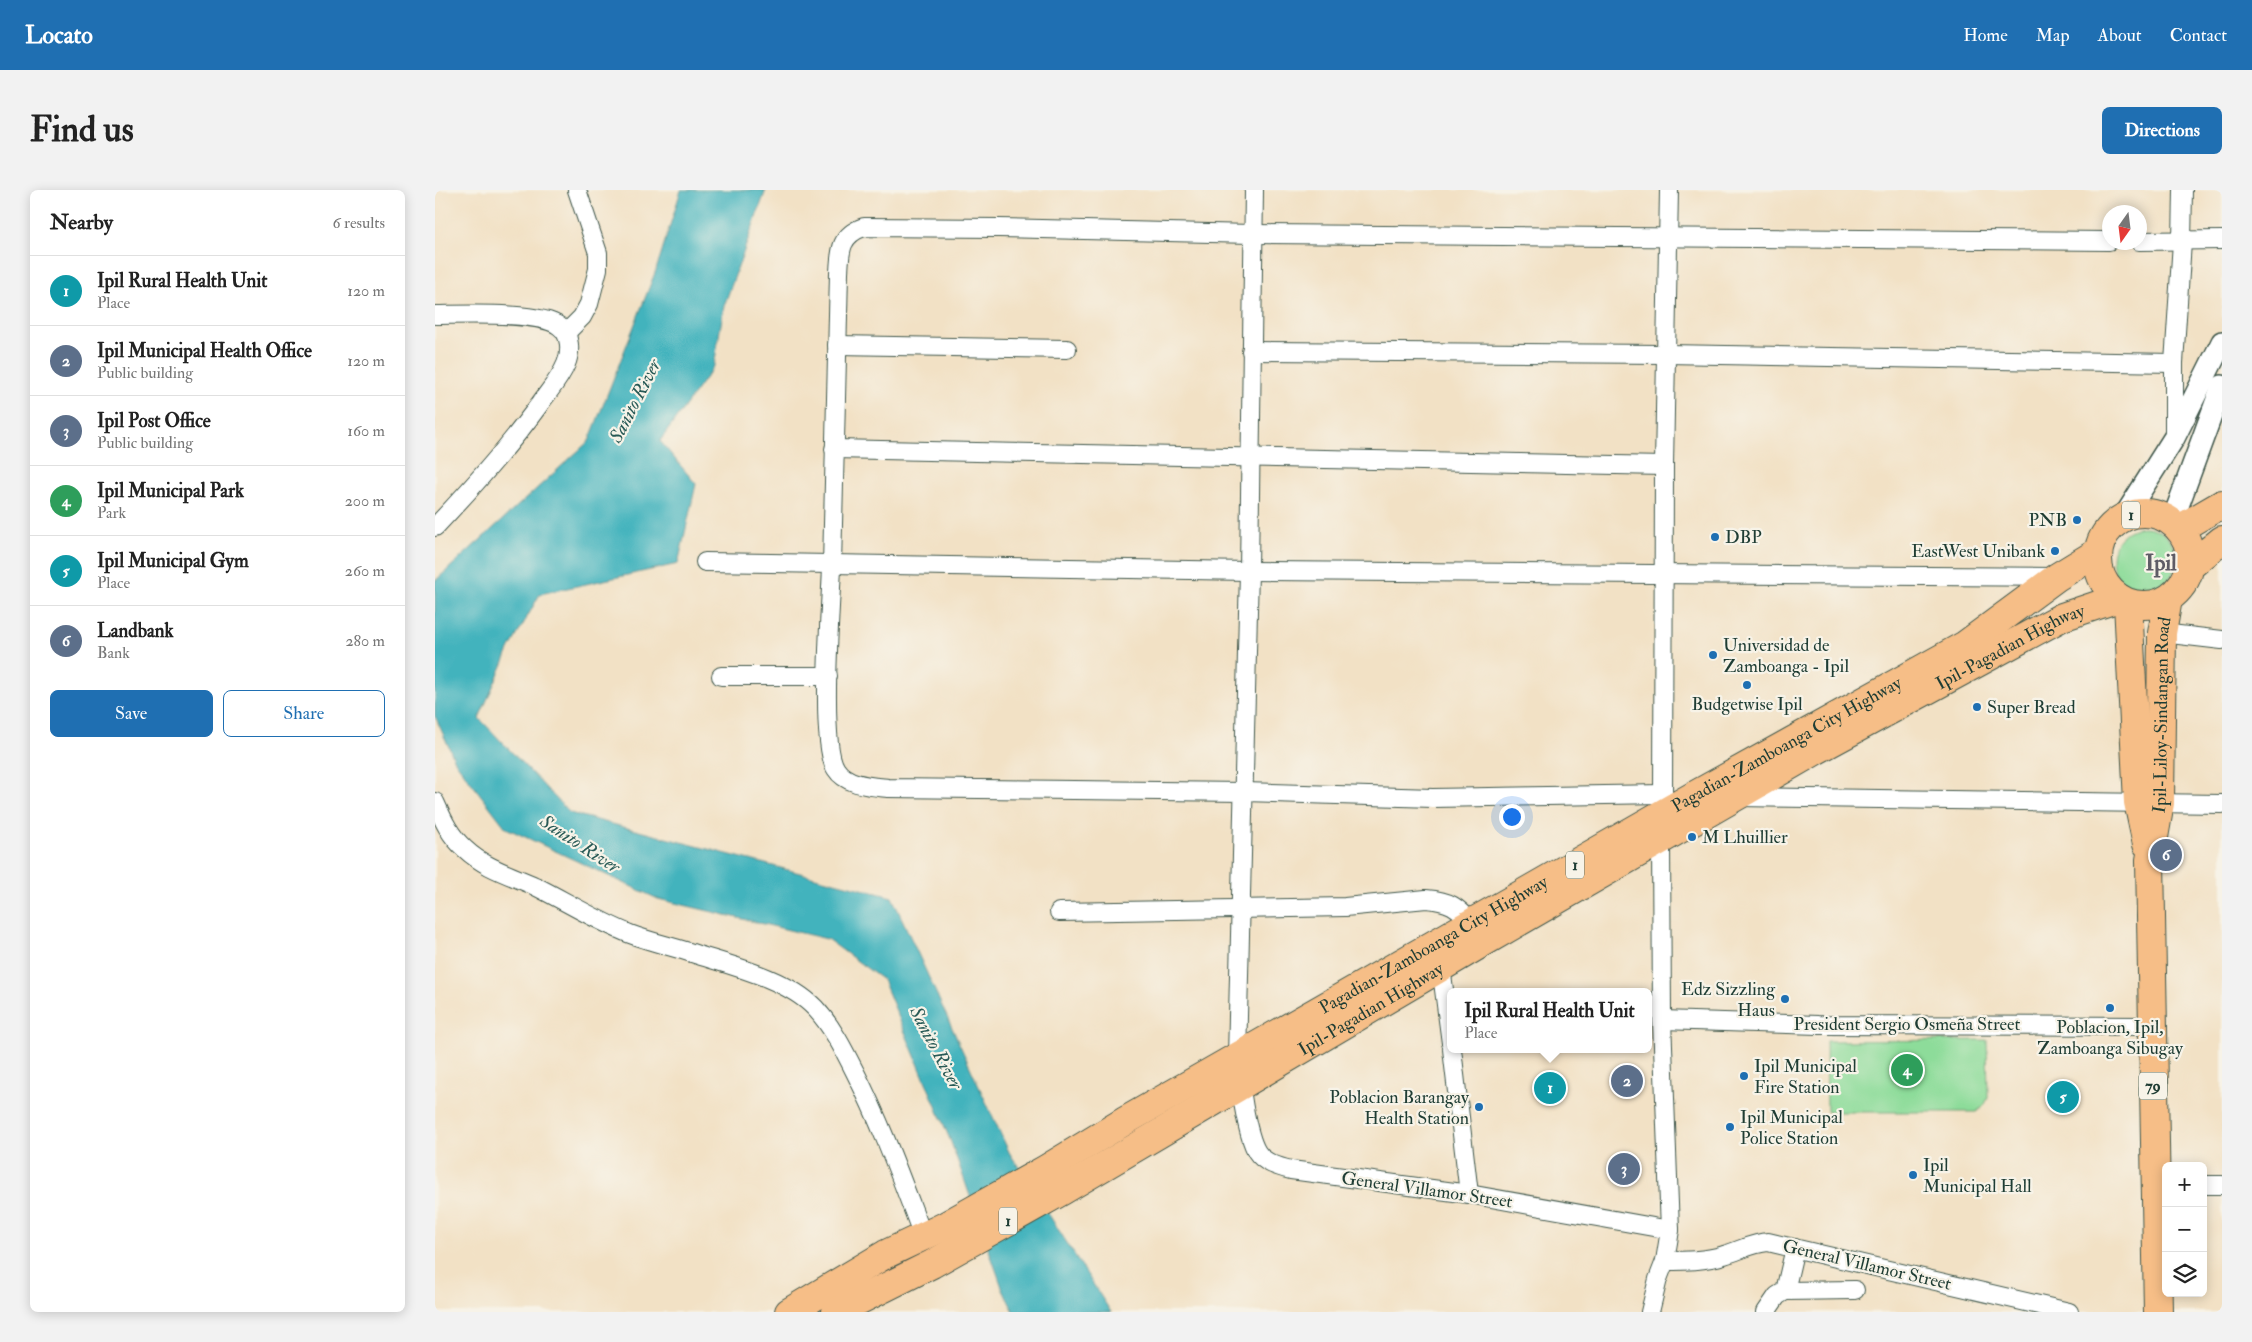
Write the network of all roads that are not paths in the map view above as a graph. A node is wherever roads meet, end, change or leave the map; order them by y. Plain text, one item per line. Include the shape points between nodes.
1 (577, 190) edge
2 (1254, 190) edge
3 (1669, 190) edge
4 (2183, 190) edge
5 (1252, 234) junction
6 (1669, 238) junction
7 (2222, 240) edge
8 (2102, 241) edge
9 (2147, 242) edge
10 (2182, 242) junction
11 (435, 316) edge
12 (566, 333) junction
13 (2222, 342) edge
14 (837, 345) junction
15 (1067, 349) dead end
16 (1251, 351) junction
17 (1666, 354) junction
18 (2174, 363) junction
19 (2222, 386) edge
20 (2174, 438) junction
21 (834, 449) junction
22 (1250, 456) junction
23 (1664, 466) junction
24 (2222, 504) edge
25 (2124, 517) junction
26 (2175, 525) junction
27 (435, 527) edge
28 (2222, 540) edge
29 (2098, 552) junction
30 (705, 562) dead end
31 (832, 564) junction
32 (2190, 566) junction
33 (1249, 571) junction
34 (1663, 574) junction
35 (2057, 577) junction
36 (2168, 599) junction
37 (2124, 600) junction
38 (2162, 633) junction
39 (2222, 640) edge
40 (721, 676) dead end
41 (828, 676) junction
42 (1919, 683) junction
43 (1244, 792) junction
44 (1695, 795) junction
45 (1734, 797) junction
46 (435, 802) edge
47 (2149, 802) junction
48 (2222, 804) edge
49 (1662, 816) junction
50 (1241, 907) junction
51 (1059, 912) dead end
52 (1473, 924) junction
53 (1439, 956) junction
54 (1447, 1014) edge
55 (1662, 1020) junction
56 (2152, 1026) junction
57 (1452, 1053) edge
58 (1237, 1057) junction
59 (1239, 1086) junction
60 (2207, 1185) edge
61 (2222, 1185) edge
62 (2161, 1186) edge
63 (1469, 1194) junction
64 (1670, 1230) junction
65 (933, 1232) junction
66 (1795, 1248) junction
67 (1665, 1262) junction
68 (1855, 1290) dead end
69 (1785, 1291) junction
70 (789, 1312) edge
71 (836, 1312) edge
72 (1650, 1312) edge
73 (1767, 1312) edge
74 (2069, 1312) edge
75 (2158, 1312) edge

1 - 12 street via 598,253 598,269 589,304 582,317
2 - 5 street, General Villamor Street
3 - 6 street
4 - 10 street
5 - 6 street
5 - 14 street via 864,227 847,237 842,246
5 - 16 street, General Villamor Street
6 - 8 street
6 - 17 street
7 - 10 street
9 - 10 street
10 - 18 street
11 - 12 street via 535,318 559,325
12 - 27 street via 569,354 559,377 489,470
13 - 20 street
14 - 15 street
14 - 21 street
16 - 17 street
16 - 22 street, General Villamor Street
17 - 18 street
17 - 23 street
18 - 20 street
19 - 26 street
20 - 25 street
21 - 22 street
21 - 31 street
22 - 23 street
22 - 33 street, General Villamor Street
23 - 34 street
24 - 26 main road
25 - 26 main road, 1 via 2153,514
25 - 29 main road, 1 via 2109,528
26 - 32 main road via 2189,546
28 - 32 main road
29 - 35 main road, Pagadian-Zamboanga City Highway / 1
29 - 37 main road via 2101,578
30 - 31 street
31 - 33 street
31 - 41 street
32 - 36 main road via 2182,585
33 - 34 street
33 - 43 street, General Villamor Street
34 - 35 street
34 - 49 street
35 - 42 main road, Pagadian-Zamboanga City Highway / 1
36 - 37 main road, 1 via 2149,605
36 - 38 main road, Ipil-Liloy-Sindangan Road / 79
37 - 42 main road, Ipil-Pagadian Highway / 1 via 2062,617
37 - 47 main road, Ipil-Liloy-Sindangan Road / 79
38 - 39 street
38 - 47 main road, Ipil-Liloy-Sindangan Road / 79
40 - 41 street
41 - 43 street via 831,760 843,777 856,783 888,788
42 - 44 main road, Pagadian-Zamboanga City Highway / 1
42 - 45 main road, Ipil-Pagadian Highway / 1
43 - 49 street via 1433,798
43 - 50 street, General Villamor Street
44 - 45 street
44 - 49 main road, Pagadian-Zamboanga City Highway / 1
45 - 47 street
45 - 49 main road, Ipil-Pagadian Highway / 1
46 - 65 street via 455,839 491,867 631,934 775,982 797,993 815,1008 844,1049
47 - 48 street
47 - 56 main road, Ipil-Liloy-Sindangan Road / 79
49 - 52 main road, Pagadian-Zamboanga City Highway / 1
49 - 53 main road, Ipil-Pagadian Highway / 1
49 - 55 street
50 - 51 street
50 - 52 street via 1345,907 1426,899 1458,908
50 - 58 street, General Villamor Street
52 - 53 main road, Pagadian-Zamboanga City Highway / 1
53 - 54 street
53 - 58 main road, Pagadian-Zamboanga City Highway / 1
53 - 59 main road, Ipil-Pagadian Highway / 1
55 - 56 street, President Sergio Osmeña Street via 1818,1025
55 - 64 street
56 - 62 main road, Ipil-Liloy-Sindangan Road / 79
57 - 63 street
58 - 59 street, General Villamor Street
58 - 65 main road, Pagadian-Zamboanga City Highway / 1
59 - 63 street, General Villamor Street via 1257,1152 1266,1161 1279,1167
59 - 71 main road, Ipil-Pagadian Highway / 1 via 932,1264
60 - 61 street
62 - 75 main road, Ipil-Liloy-Sindangan Road / 79
63 - 64 street, General Villamor Street
64 - 67 street
65 - 70 main road, Pagadian-Zamboanga City Highway / 1 via 886,1254
66 - 67 street, General Villamor Street via 1756,1242 1721,1256
66 - 69 street
66 - 74 street, General Villamor Street
67 - 72 street
68 - 69 street
69 - 73 street via 1777,1296

